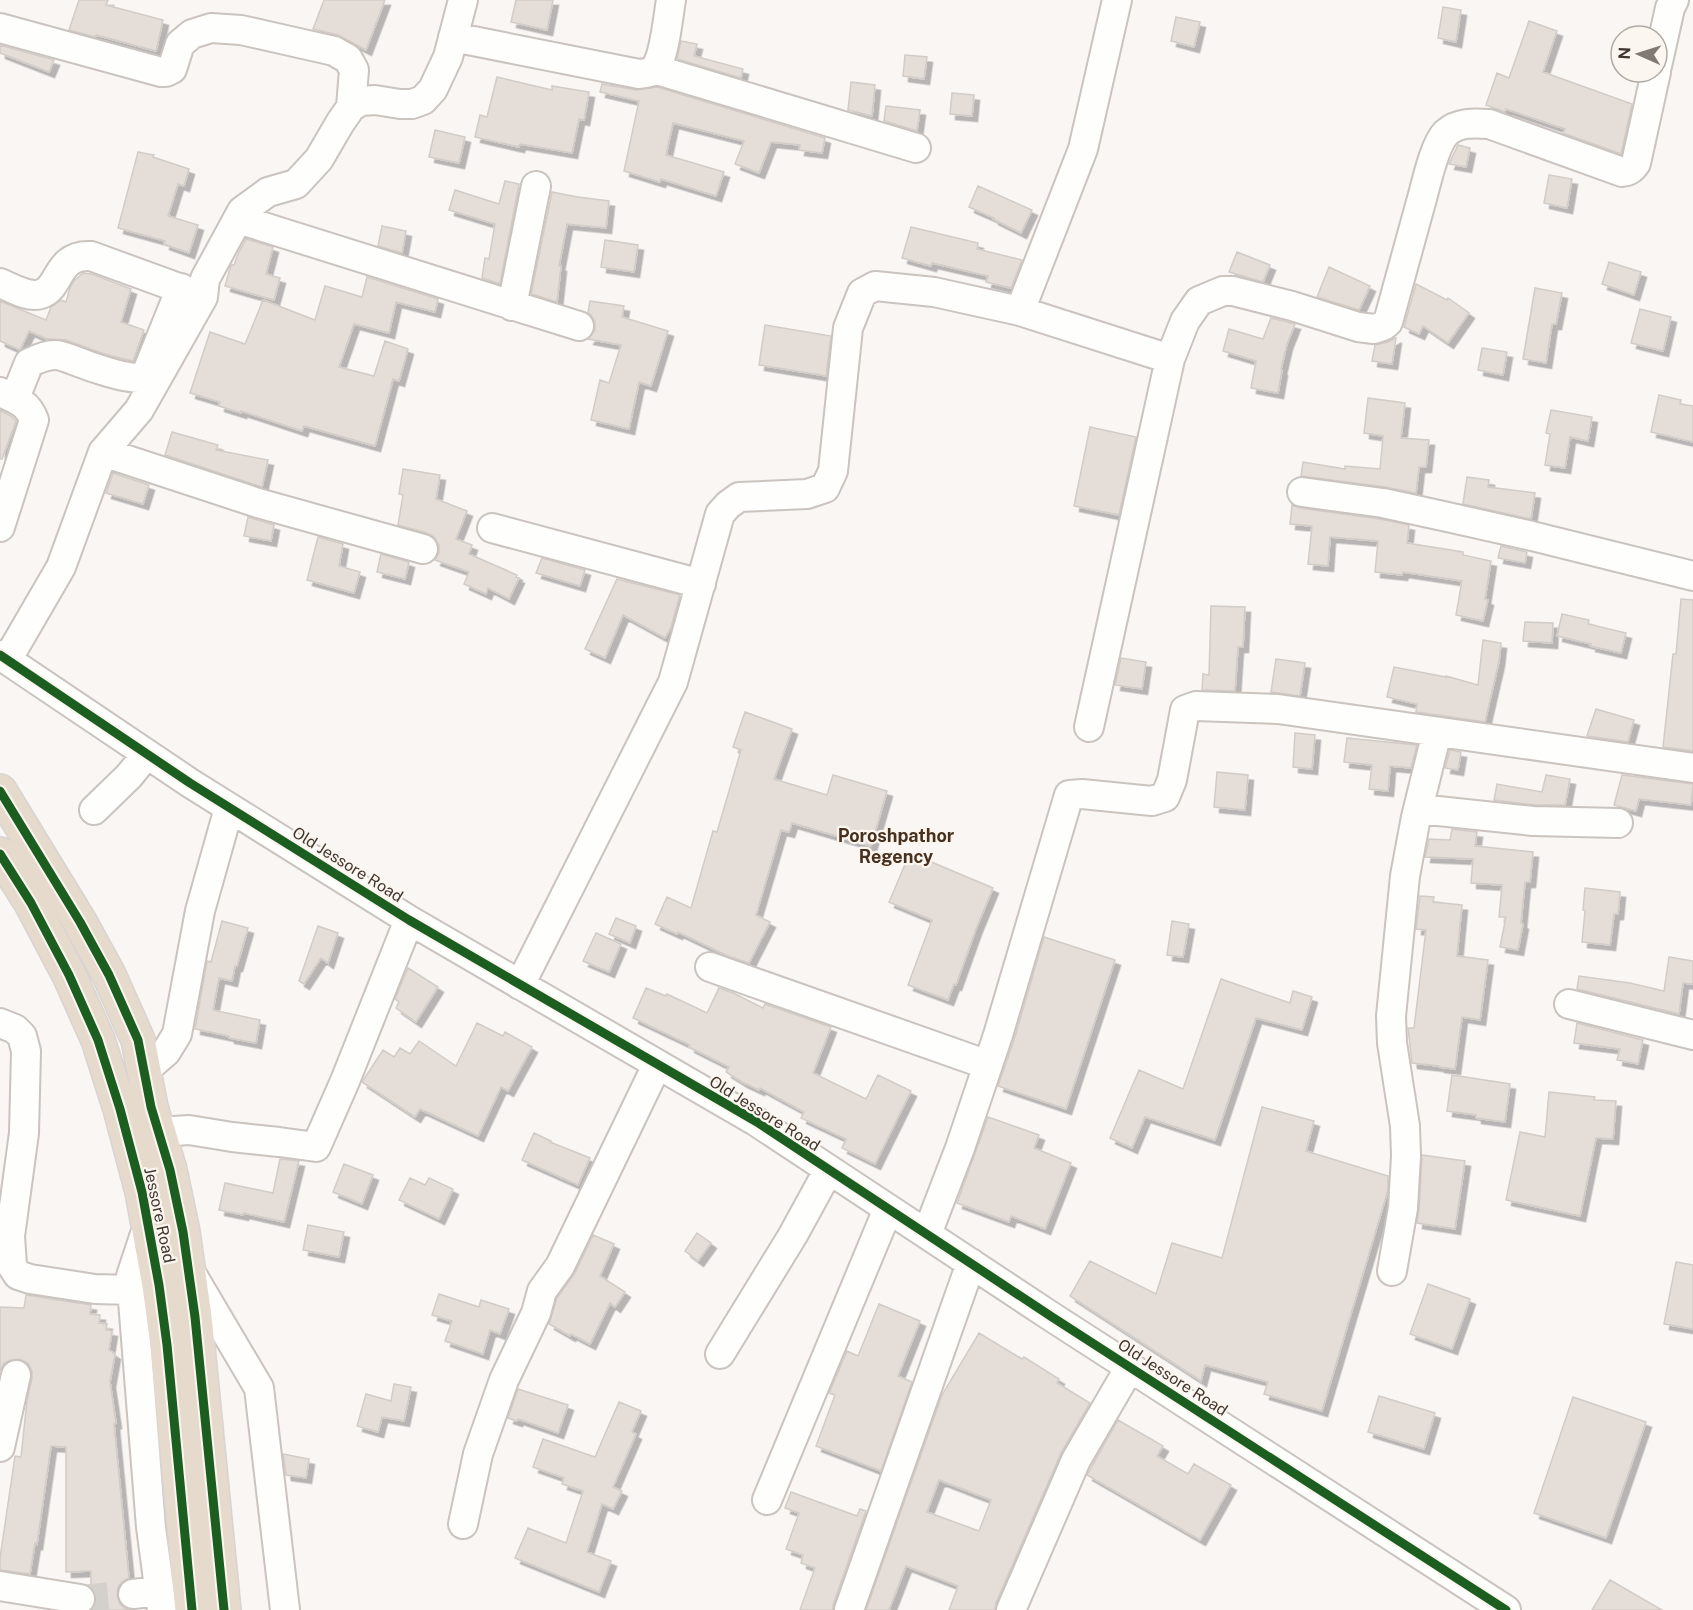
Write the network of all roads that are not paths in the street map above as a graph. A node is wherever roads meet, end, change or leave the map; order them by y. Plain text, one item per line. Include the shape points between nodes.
1 (463, 0) edge
2 (671, 0) edge
3 (1117, 0) edge
4 (1674, 0) edge
5 (1666, 24) edge
6 (0, 28) edge
7 (453, 37) junction
8 (654, 69) junction
9 (1653, 84) edge
10 (351, 107) junction
11 (916, 148) dead end
12 (536, 186) dead end
13 (238, 219) junction
14 (0, 283) edge
15 (192, 292) junction
16 (512, 306) junction
17 (1020, 311) junction
18 (579, 326) dead end
19 (1170, 359) junction
20 (7, 395) edge
21 (103, 452) junction
22 (1302, 492) dead end
23 (0, 527) edge
24 (492, 528) dead end
25 (423, 549) dead end
26 (1693, 576) edge
27 (700, 584) junction
28 (4, 657) edge
29 (1089, 727) dead end
30 (1437, 732) junction
31 (147, 754) junction
32 (1693, 768) edge
33 (0, 791) edge
34 (229, 808) junction
35 (1419, 809) junction
36 (94, 810) dead end
37 (1618, 823) dead end
38 (0, 854) edge
39 (409, 920) junction
40 (710, 967) dead end
41 (520, 985) junction
42 (1569, 1004) dead end
43 (0, 1023) edge
44 (1693, 1035) edge
45 (657, 1065) junction
46 (988, 1065) junction
47 (144, 1071) junction
48 (159, 1132) junction
49 (828, 1171) junction
50 (888, 1209) junction
51 (148, 1225) junction
52 (5, 1230) edge
53 (927, 1234) junction
54 (971, 1263) junction
55 (188, 1269) junction
56 (1392, 1271) dead end
57 (132, 1290) junction
58 (720, 1354) dead end
59 (1130, 1367) junction
60 (16, 1375) dead end
61 (0, 1447) edge
62 (767, 1500) dead end
63 (463, 1524) dead end
64 (0, 1586) edge
65 (151, 1598) edge
66 (80, 1599) tunnel mouth
67 (192, 1610) edge
68 (224, 1610) edge
69 (285, 1610) edge
70 (849, 1610) edge
71 (1011, 1610) edge
72 (1506, 1610) edge

1 - 7 street
2 - 8 street
3 - 17 street via 1083,149
4 - 5 street
6 - 10 street via 161,72 172,69 180,44 192,34 211,28 241,30 334,51 348,59 354,70
7 - 8 street via 639,74
7 - 10 street via 433,89 423,100 412,104 362,101
8 - 11 street
9 - 19 street via 1636,163 1627,172 1489,124 1456,126 1446,134 1439,142 1430,169 1388,322 1383,326 1358,327 1292,306 1223,291 1199,301 1185,321
10 - 13 street via 319,159 296,184 268,192 242,211
12 - 16 street
13 - 15 street via 205,279
13 - 16 street
14 - 15 street via 40,294 80,255
15 - 20 street via 145,377 132,378 97,369 57,354 29,363
15 - 21 street via 139,410
16 - 18 street
17 - 19 street
17 - 27 street via 934,292 875,285 862,293 848,328 833,471 825,488 807,494 739,498 728,506 720,514
19 - 29 street
20 - 23 street via 30,410 34,420
21 - 25 street via 258,504
21 - 28 street via 61,567
22 - 26 street via 1383,503
24 - 27 street
27 - 41 street via 673,682
28 - 31 street, Old Jessore Road
30 - 32 street
30 - 35 street
30 - 46 street via 1278,709 1196,706 1185,710 1172,780 1165,797 1152,801 1069,795
31 - 34 street, Old Jessore Road
31 - 36 street
33 - 47 highway via 109,975 138,1040
34 - 39 street, Old Jessore Road
34 - 47 street via 200,911 177,1034 166,1052
35 - 37 street via 1533,821
35 - 56 street via 1405,876 1391,1016 1406,1156
38 - 51 highway, Jessore Road via 69,975 98,1040 120,1109
39 - 41 street, Old Jessore Road
39 - 48 street via 316,1147 189,1130
40 - 46 street
41 - 45 street, Old Jessore Road
42 - 44 street
43 - 52 street via 22,1036 26,1051 24,1133
45 - 49 street, Old Jessore Road via 757,1122
45 - 63 street via 560,1266 542,1291 536,1313 504,1380 478,1454
46 - 53 street
47 - 48 highway
48 - 55 highway
49 - 50 street, Old Jessore Road
49 - 58 street
50 - 53 street, Old Jessore Road
50 - 62 street
51 - 57 street via 131,1276
51 - 67 highway, Jessore Road via 167,1345
52 - 57 street via 12,1266 18,1275 95,1289
53 - 54 street, Old Jessore Road
54 - 59 street, Old Jessore Road
54 - 70 street
55 - 68 highway
55 - 69 street via 259,1388
57 - 65 street via 151,1527
59 - 71 street via 1076,1460
59 - 72 street, Old Jessore Road
60 - 61 street
64 - 66 street

